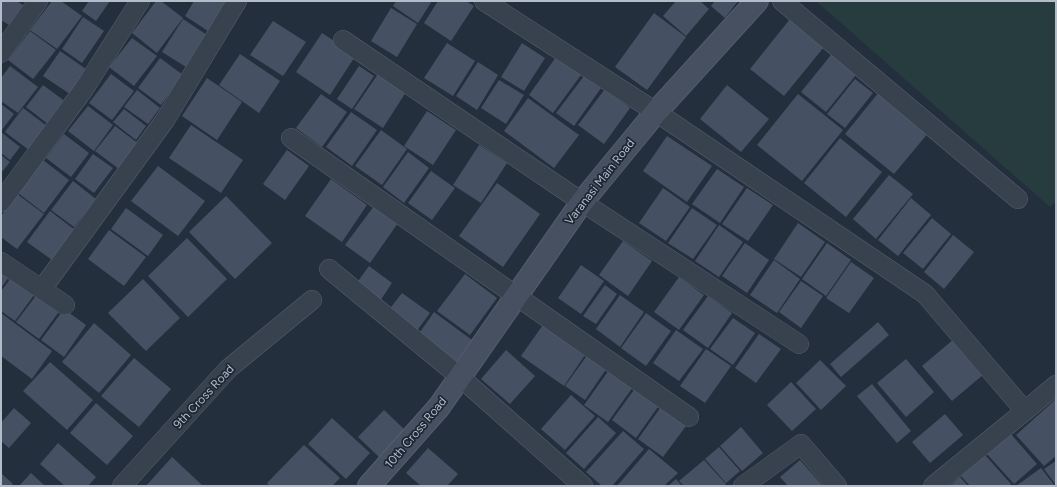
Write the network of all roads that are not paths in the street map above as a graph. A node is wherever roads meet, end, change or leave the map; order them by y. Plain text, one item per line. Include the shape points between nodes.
1 (38, 1) edge
2 (140, 1) edge
3 (237, 1) edge
4 (484, 1) edge
5 (757, 1) edge
6 (782, 1) edge
7 (343, 40) dead end
8 (1, 53) edge
9 (656, 112) junction
10 (291, 138) dead end
11 (1018, 199) dead end
12 (1, 202) edge
13 (582, 202) junction
14 (1, 262) edge
15 (329, 269) dead end
16 (42, 289) junction
17 (517, 297) junction
18 (312, 300) dead end
19 (65, 305) dead end
20 (799, 344) dead end
21 (460, 377) junction
22 (1056, 385) edge
23 (1025, 411) junction
24 (690, 417) dead end
25 (122, 486) edge
26 (369, 486) edge
27 (583, 486) edge
28 (743, 486) edge
29 (837, 486) edge
30 (932, 486) edge

1 - 8 street
2 - 12 street via 84,89
3 - 16 street via 165,120
4 - 9 street
5 - 9 street, Varanasi Main Road
6 - 11 street
7 - 13 street
9 - 13 street, Varanasi Main Road
9 - 23 street via 925,294
10 - 17 street
13 - 17 street, Varanasi Main Road
13 - 20 street
14 - 16 street
15 - 21 street
16 - 19 street
17 - 21 street, Varanasi Main Road
17 - 24 street
18 - 25 street, 9th Cross Road via 228,369
21 - 26 street, 10th Cross Road via 427,422
21 - 27 street
22 - 23 street
23 - 30 street
28 - 29 street via 801,444

